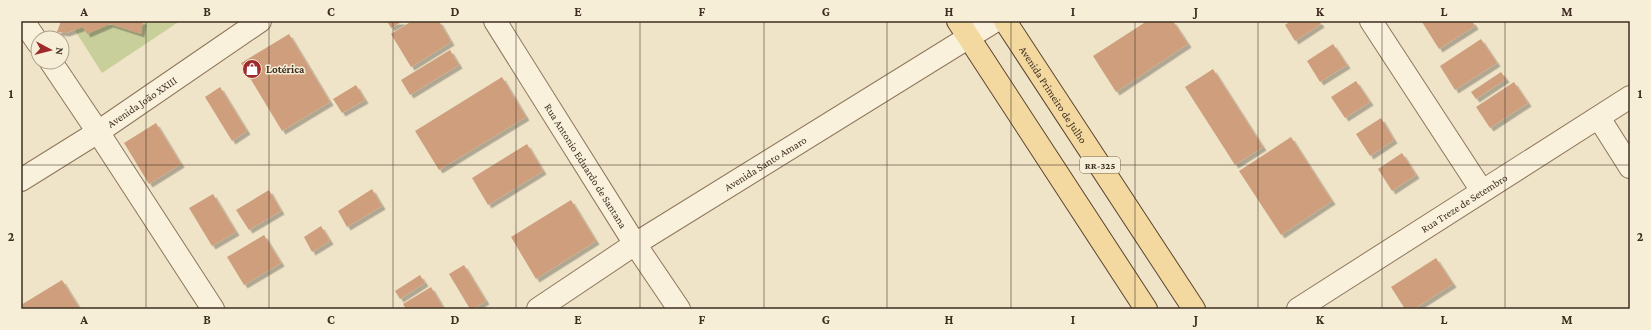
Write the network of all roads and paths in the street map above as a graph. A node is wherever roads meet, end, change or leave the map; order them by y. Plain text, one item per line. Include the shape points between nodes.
1 (23, 21) edge
2 (260, 21) edge
3 (495, 21) edge
4 (995, 21) edge
5 (1005, 21) edge
6 (1371, 21) edge
7 (964, 30) edge
8 (30, 31) edge
9 (56, 70) edge
10 (1630, 97) edge
11 (1599, 118) junction
12 (98, 132) junction
13 (1630, 167) edge
14 (21, 180) edge
15 (1482, 191) junction
16 (635, 244) junction
17 (213, 309) edge
18 (538, 309) edge
19 (679, 309) edge
20 (1146, 309) edge
21 (1194, 309) edge
22 (1298, 309) edge

1 - 8 street
2 - 12 street, Avenida João XXIII
3 - 16 street, Rua Antonio Eduardo de Santana
4 - 7 street, Avenida Santo Amaro
5 - 21 main road, Avenida Primeiro de Julho / RR-325
6 - 15 street
7 - 16 street, Avenida Santo Amaro
7 - 20 main road
9 - 12 street
10 - 11 street, Rua Treze de Setembro
11 - 13 street
11 - 15 street, Rua Treze de Setembro
12 - 14 street, Avenida João XXIII
12 - 17 street
15 - 22 street, Rua Treze de Setembro
16 - 18 street, Avenida Santo Amaro
16 - 19 street, Rua Antonio Eduardo de Santana

